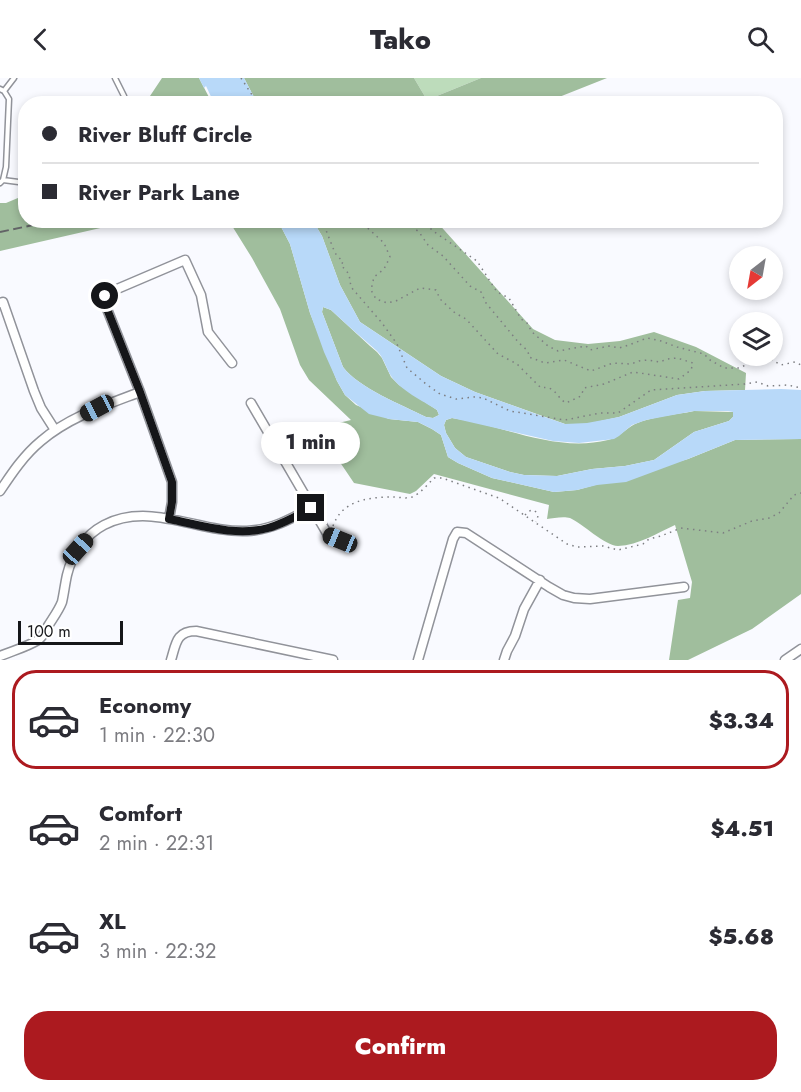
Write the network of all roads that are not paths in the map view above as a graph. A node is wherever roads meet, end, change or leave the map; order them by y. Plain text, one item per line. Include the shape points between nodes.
1 (14, 78) edge
2 (115, 78) edge
3 (2, 90) edge
4 (124, 96) dead end
5 (2, 181) edge
6 (18, 182) edge
7 (0, 303) edge
8 (232, 363) dead end
9 (140, 392) junction
10 (251, 403) dead end
11 (55, 430) junction
12 (0, 491) edge
13 (311, 508) junction
14 (169, 519) junction
15 (340, 540) dead end
16 (540, 580) junction
17 (684, 586) dead end
18 (801, 648) edge
19 (0, 656) edge
20 (319, 658) edge
21 (171, 660) edge
22 (333, 660) edge
23 (418, 660) edge
24 (504, 660) edge
25 (785, 660) edge

1 - 3 lane
2 - 4 lane
3 - 5 lane via 9,99
5 - 6 lane
7 - 11 street via 3,302 41,408
8 - 9 street via 208,332 201,295 185,260 105,296
9 - 11 street
9 - 14 street via 172,482
10 - 13 street
11 - 12 street via 28,454
13 - 14 street via 281,523 246,531
13 - 15 street via 328,535
14 - 19 street via 131,516 97,529 78,549 59,609 40,639
16 - 17 street via 563,595 590,599
16 - 23 street via 472,537 457,532
16 - 24 street
18 - 25 street
20 - 21 street via 189,631 177,640
20 - 22 street

